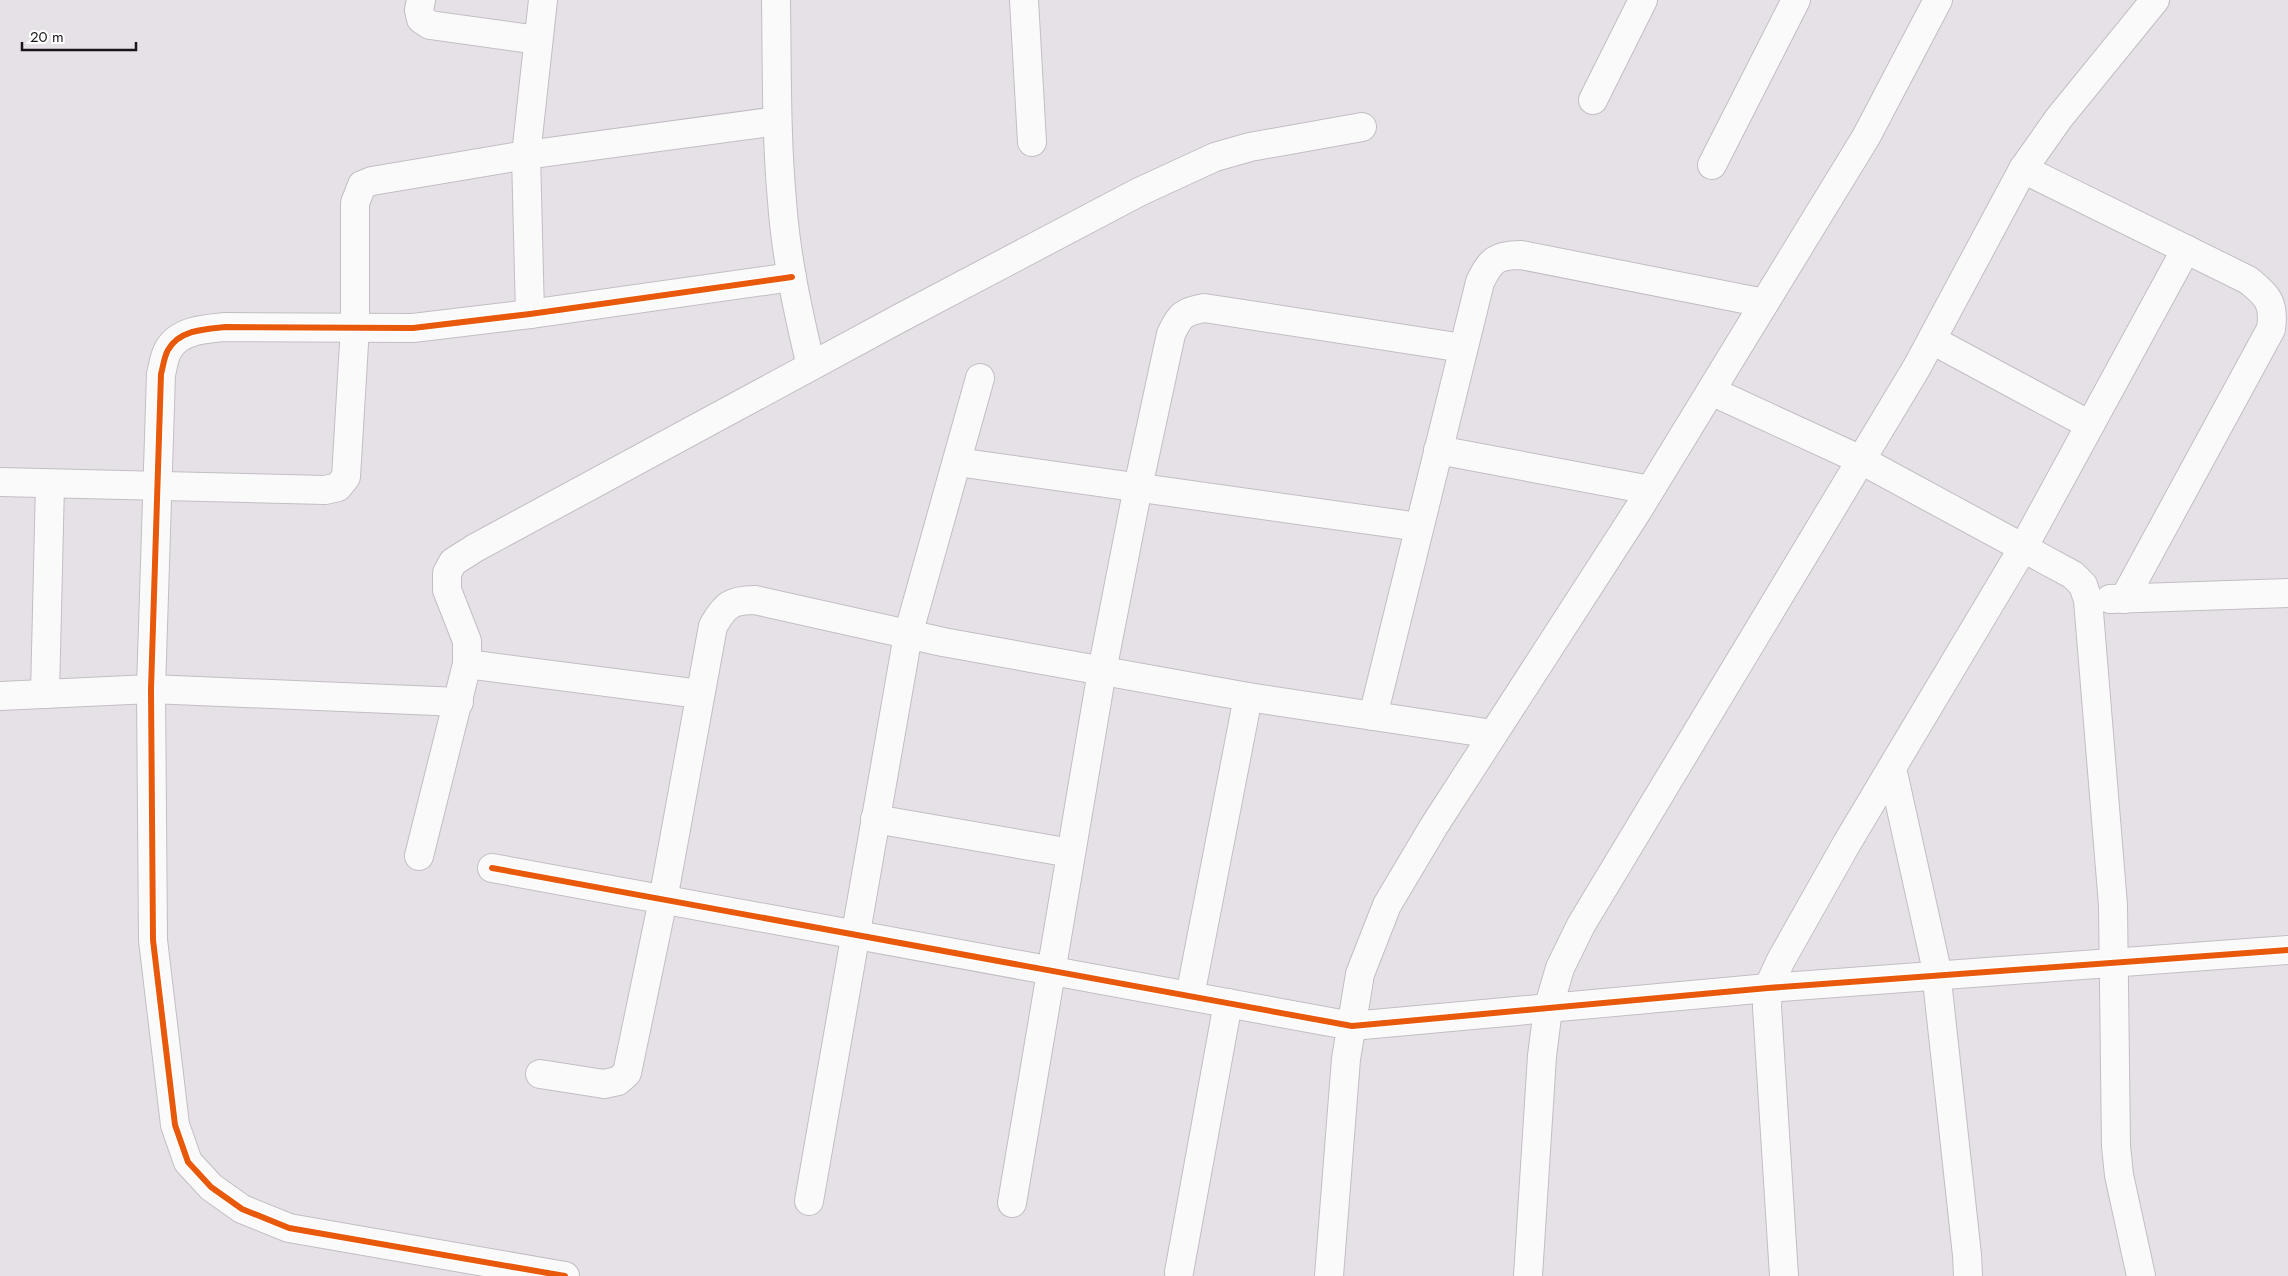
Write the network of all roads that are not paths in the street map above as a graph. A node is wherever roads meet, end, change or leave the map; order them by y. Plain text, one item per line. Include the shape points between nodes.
1 (421, 0) edge
2 (543, 0) edge
3 (776, 0) edge
4 (1024, 0) edge
5 (1643, 0) edge
6 (1796, 0) edge
7 (1938, 0) edge
8 (2155, 0) edge
9 (538, 40) junction
10 (1593, 100) dead end
11 (777, 121) junction
12 (1362, 128) dead end
13 (1032, 142) dead end
14 (526, 155) junction
15 (1712, 165) dead end
16 (2023, 169) junction
17 (2186, 250) junction
18 (792, 277) junction
19 (1764, 303) junction
20 (530, 314) junction
21 (355, 327) junction
22 (1932, 340) junction
23 (1463, 348) junction
24 (811, 366) junction
25 (980, 378) dead end
26 (1711, 392) junction
27 (2090, 425) junction
28 (1438, 450) junction
29 (1861, 460) junction
30 (957, 462) junction
31 (0, 482) edge
32 (50, 484) junction
33 (158, 486) junction
34 (1138, 487) junction
35 (1650, 490) junction
36 (1419, 527) junction
37 (2023, 548) junction
38 (2288, 593) edge
39 (2124, 599) junction
40 (2088, 600) junction
41 (908, 635) junction
42 (467, 664) junction
43 (1102, 671) junction
44 (151, 689) junction
45 (45, 694) junction
46 (700, 694) junction
47 (0, 696) edge
48 (1248, 697) junction
49 (459, 702) junction
50 (1373, 716) junction
51 (1493, 734) junction
52 (1892, 768) junction
53 (875, 819) junction
54 (1071, 853) junction
55 (419, 856) dead end
56 (492, 868) dead end
57 (663, 900) junction
58 (854, 935) junction
59 (2288, 950) edge
60 (2114, 962) junction
61 (1050, 971) junction
62 (1937, 977) junction
63 (1768, 988) junction
64 (1190, 996) junction
65 (1228, 1003) junction
66 (1548, 1009) junction
67 (1352, 1026) junction
68 (540, 1074) dead end
69 (809, 1201) dead end
70 (1012, 1203) dead end
71 (495, 1270) edge
72 (1179, 1272) dead end
73 (565, 1276) edge
74 (1329, 1276) edge
75 (1528, 1276) edge
76 (1784, 1276) edge
77 (1968, 1276) edge
78 (2141, 1276) edge

1 - 9 street via 421,19 430,25
2 - 9 street
3 - 11 street
4 - 13 street
5 - 10 street
6 - 15 street
7 - 19 street via 1866,137
8 - 16 street via 2059,118
9 - 14 street
11 - 14 street
11 - 18 street via 782,203
12 - 24 street via 1250,147 1215,157 1139,192
14 - 20 street
14 - 21 street via 362,185 355,203
16 - 17 street
16 - 22 street
17 - 27 street
17 - 39 street via 2248,280 2263,292 2271,305 2271,329
18 - 20 street
18 - 24 street
19 - 23 street via 1521,255 1501,255 1488,266 1480,282
19 - 26 street
20 - 21 street via 413,328
21 - 33 street via 225,327 196,330 178,340 168,350 161,374
21 - 33 street via 346,477 338,487 325,490
22 - 27 street
22 - 29 street
23 - 28 street
23 - 34 street via 1204,308 1190,311 1178,318 1171,334
24 - 42 street via 453,562 447,573 447,590 467,641
25 - 30 street
26 - 29 street
26 - 35 street
27 - 37 street
28 - 35 street
28 - 36 street
29 - 37 street
29 - 66 street via 1581,925 1560,968
30 - 34 street
30 - 41 street
31 - 32 street
32 - 33 street
32 - 45 street
33 - 44 street
34 - 36 street
34 - 43 street
35 - 51 street
36 - 50 street
37 - 40 street via 2073,575 2083,585
37 - 52 street
38 - 39 street
39 - 40 street
40 - 60 street via 2113,906
41 - 43 street
41 - 46 street via 755,600 736,600 722,610 713,626
41 - 53 street
42 - 46 street
42 - 49 street
43 - 48 street
43 - 54 street
44 - 45 street
44 - 49 street
44 - 71 street via 153,940 175,1124 188,1162 211,1187 242,1208 290,1228
45 - 47 street
46 - 57 street
48 - 50 street
48 - 64 street
49 - 55 street
50 - 51 street
51 - 67 street via 1387,905 1360,974
52 - 62 street
52 - 63 street via 1800,926
53 - 54 street
53 - 58 street
54 - 61 street
56 - 57 street
57 - 58 street
57 - 68 street via 627,1073 618,1082 604,1084
58 - 61 street
58 - 69 street
59 - 60 street
60 - 62 street
60 - 78 street via 2116,1146 2119,1176
61 - 64 street
61 - 70 street
62 - 63 street
62 - 77 street
63 - 66 street
63 - 76 street
64 - 65 street
65 - 67 street
65 - 72 street
66 - 67 street
66 - 75 street
67 - 74 street via 1346,1059
71 - 73 street

